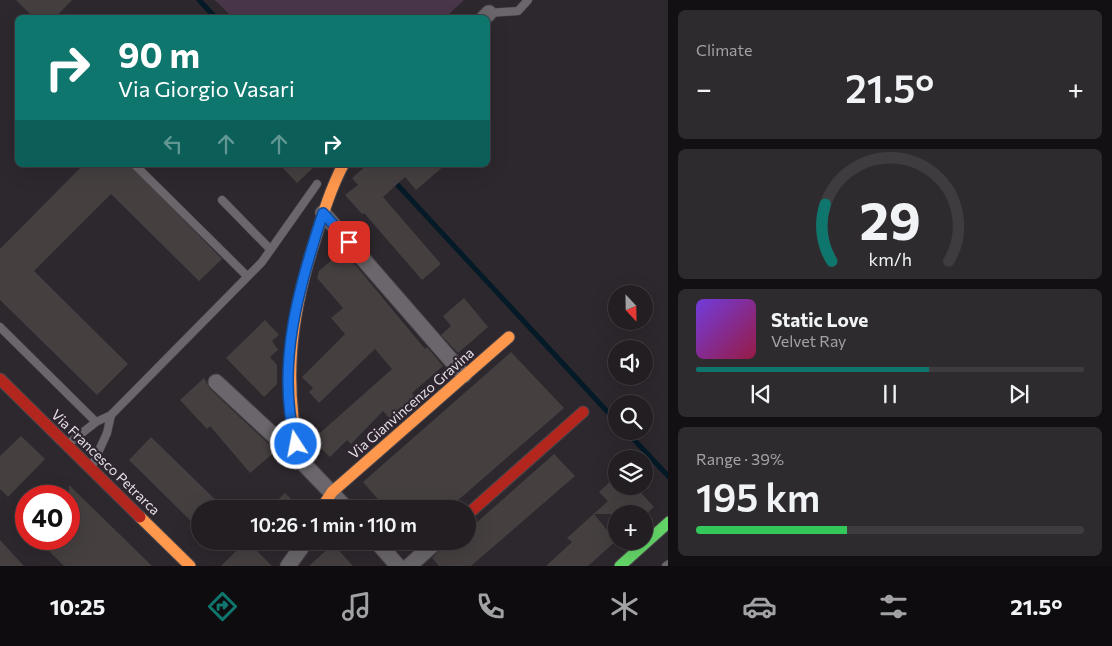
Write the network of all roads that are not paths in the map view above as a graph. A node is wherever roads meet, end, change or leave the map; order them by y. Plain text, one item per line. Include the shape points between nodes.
1 (528, 0) edge
2 (486, 15) edge
3 (137, 167) edge
4 (343, 167) edge
5 (316, 184) dead end
6 (222, 200) dead end
7 (323, 213) junction
8 (270, 249) junction
9 (247, 276) junction
10 (0, 327) edge
11 (509, 337) dead end
12 (464, 376) junction
13 (0, 380) edge
14 (216, 382) dead end
15 (583, 412) dead end
16 (111, 415) junction
17 (96, 422) junction
18 (67, 445) junction
19 (300, 460) junction
20 (91, 468) junction
21 (332, 492) junction
22 (327, 500) edge
23 (340, 500) edge
24 (476, 507) edge
25 (668, 522) edge
26 (300, 550) edge
27 (384, 550) edge
28 (427, 550) edge
29 (190, 566) edge
30 (288, 566) edge
31 (398, 566) edge
32 (409, 566) edge
33 (620, 566) edge

1 - 2 lane via 518,11
3 - 9 lane
4 - 7 street
5 - 8 lane
6 - 8 lane
7 - 12 street
7 - 19 street via 300,283 291,337 288,392
8 - 9 lane
9 - 16 lane
10 - 17 lane
11 - 12 street, Via Gianvincenzo Gravina
12 - 21 street, Via Gianvincenzo Gravina
13 - 18 street, Via Francesco Petrarca
14 - 19 street
15 - 24 street
16 - 17 lane
16 - 20 lane via 107,433
17 - 18 lane
18 - 20 street, Via Francesco Petrarca
19 - 21 street
20 - 29 street, Via Francesco Petrarca
21 - 22 street, Via Gianvincenzo Gravina
21 - 23 street
25 - 33 street
26 - 30 street
27 - 31 street
28 - 32 street

